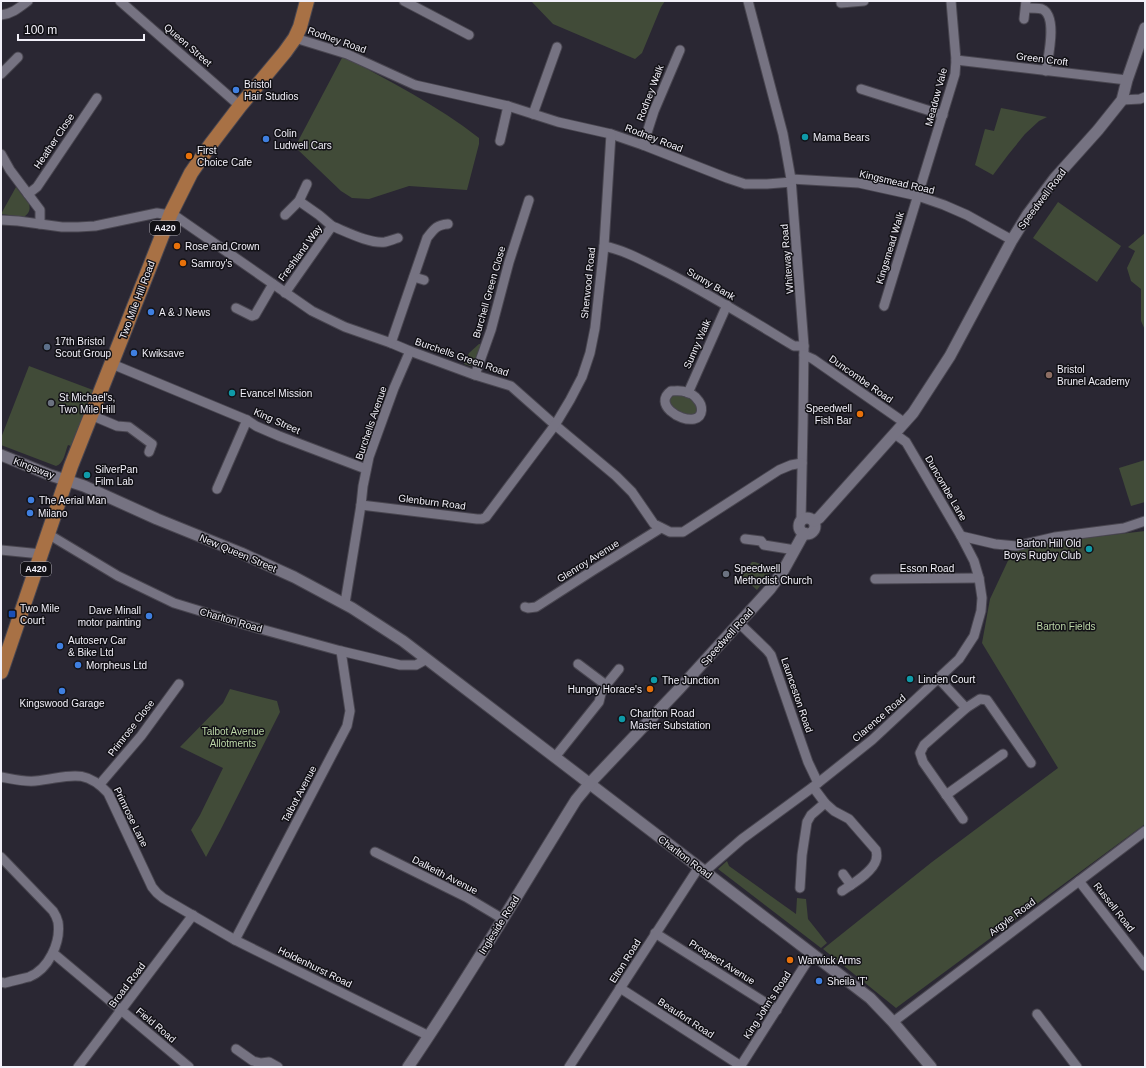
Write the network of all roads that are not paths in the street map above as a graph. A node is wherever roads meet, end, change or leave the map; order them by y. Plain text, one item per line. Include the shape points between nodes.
1 (28, 1) edge
2 (120, 1) edge
3 (307, 1) edge
4 (404, 1) edge
5 (748, 1) edge
6 (864, 1) edge
7 (951, 1) edge
8 (841, 3) dead end
9 (1026, 4) edge
10 (1, 15) edge
11 (1024, 19) dead end
12 (1145, 28) edge
13 (469, 35) dead end
14 (295, 38) junction
15 (557, 47) dead end
16 (680, 50) dead end
17 (18, 57) dead end
18 (956, 60) junction
19 (1046, 71) junction
20 (1, 74) edge
21 (1127, 80) junction
22 (862, 89) dead end
23 (1145, 97) edge
24 (97, 98) dead end
25 (1122, 100) junction
26 (240, 106) junction
27 (508, 106) junction
28 (533, 114) junction
29 (943, 115) junction
30 (611, 134) junction
31 (500, 141) dead end
32 (643, 145) junction
33 (1, 154) edge
34 (792, 180) junction
35 (307, 184) dead end
36 (28, 194) junction
37 (918, 196) junction
38 (529, 200) dead end
39 (299, 201) junction
40 (170, 214) junction
41 (285, 214) dead end
42 (1, 220) edge
43 (40, 224) junction
44 (448, 224) dead end
45 (332, 226) junction
46 (398, 238) dead end
47 (517, 239) junction
48 (1012, 240) junction
49 (526, 242) dead end
50 (604, 246) junction
51 (414, 277) junction
52 (424, 280) dead end
53 (273, 284) junction
54 (285, 293) junction
55 (727, 305) junction
56 (884, 306) dead end
57 (236, 308) dead end
58 (391, 343) junction
59 (410, 351) junction
60 (804, 351) junction
61 (112, 364) junction
62 (475, 375) junction
63 (688, 392) dead end
64 (913, 413) junction
65 (91, 415) junction
66 (247, 420) junction
67 (905, 423) junction
68 (555, 425) junction
69 (899, 437) junction
70 (149, 452) dead end
71 (1, 455) edge
72 (802, 463) junction
73 (366, 470) junction
74 (855, 478) junction
75 (66, 480) junction
76 (217, 489) dead end
77 (361, 504) junction
78 (801, 520) junction
79 (1145, 521) edge
80 (814, 522) junction
81 (661, 528) junction
82 (804, 533) junction
83 (48, 534) junction
84 (961, 536) junction
85 (745, 539) dead end
86 (1, 550) edge
87 (795, 550) junction
88 (41, 554) junction
89 (979, 578) junction
90 (875, 579) dead end
91 (345, 603) junction
92 (525, 607) dead end
93 (740, 624) junction
94 (403, 641) joint
95 (341, 651) junction
96 (427, 659) junction
97 (578, 664) dead end
98 (619, 668) dead end
99 (1, 672) edge
100 (939, 679) junction
101 (179, 684) dead end
102 (606, 685) junction
103 (966, 708) junction
104 (1003, 754) dead end
105 (556, 757) junction
106 (1030, 762) dead end
107 (1, 777) edge
108 (590, 783) junction
109 (100, 784) junction
110 (816, 785) junction
111 (946, 796) junction
112 (825, 803) junction
113 (963, 819) dead end
114 (1145, 831) edge
115 (376, 852) dead end
116 (1, 856) edge
117 (702, 869) junction
118 (843, 874) dead end
119 (1079, 881) junction
120 (851, 884) junction
121 (800, 888) dead end
122 (842, 891) dead end
123 (193, 916) junction
124 (503, 919) junction
125 (655, 933) junction
126 (235, 940) junction
127 (53, 953) junction
128 (812, 954) junction
129 (1145, 966) edge
130 (1, 982) edge
131 (620, 988) junction
132 (122, 1010) junction
133 (777, 1010) junction
134 (1037, 1014) dead end
135 (893, 1022) junction
136 (429, 1036) junction
137 (236, 1049) dead end
138 (78, 1067) edge
139 (189, 1067) edge
140 (278, 1067) edge
141 (408, 1067) edge
142 (570, 1067) edge
143 (740, 1067) edge
144 (931, 1067) edge
145 (1077, 1067) edge

1 - 10 street via 6,15
2 - 26 street, Queen Street
3 - 14 main road, Two Mile Hill Road / A420
4 - 13 street
5 - 34 street, Whiteway Road via 783,134
6 - 8 street
7 - 18 street, Meadow Vale
9 - 11 street
9 - 19 street via 1041,9 1048,14 1050,20
12 - 21 street, Speedwell Road
14 - 26 main road, Two Mile Hill Road / A420
14 - 27 street, Rodney Road via 354,57 415,85
15 - 28 street
16 - 32 street, Rodney Walk via 654,111
17 - 20 street
18 - 19 street, Green Croft
18 - 29 street, Meadow Vale via 955,74
19 - 21 street, Green Croft
21 - 25 street, Speedwell Road
22 - 29 street
23 - 25 street
24 - 36 street, Heather Close via 37,187
25 - 48 street, Speedwell Road via 1047,188
26 - 40 main road, Two Mile Hill Road / A420 via 191,173
27 - 28 street, Rodney Road
27 - 31 street
28 - 30 street, Rodney Road
29 - 37 street, Meadow Vale
30 - 32 street, Rodney Road
30 - 50 street, Sherwood Road
32 - 34 street, Rodney Road via 745,184
33 - 36 street
34 - 37 street, Kingsmead Road via 859,183
34 - 60 street, Whiteway Road
35 - 39 street
36 - 43 street via 40,210
37 - 48 street, Kingsmead Road via 967,215
37 - 56 street, Kingsmead Walk
38 - 47 street, Burchell Green Close
39 - 41 street
39 - 45 street, Freshland Way
40 - 43 street via 157,213 95,226 62,227
40 - 53 street, Burchells Green Road
40 - 61 main road, Two Mile Hill Road / A420
42 - 43 street
44 - 51 street via 434,229 427,238
45 - 46 street, Freshland Way via 373,241 385,242
45 - 54 street, Freshland Way
47 - 49 street, Burchell Green Close
47 - 62 street, Burchell Green Close via 491,330
48 - 64 street, Speedwell Road via 950,356
50 - 55 street, Sunny Bank via 636,257
50 - 68 street, Sherwood Road via 590,353 582,377
51 - 52 street
51 - 58 street
53 - 54 street, Burchells Green Road
53 - 57 street via 255,315
54 - 58 street, Burchells Green Road via 312,311 345,327
55 - 60 street, Sunny Bank
55 - 63 street, Sunny Walk
58 - 59 street, Burchells Green Road
59 - 62 street, Burchells Green Road
59 - 73 street, Burchells Avenue via 377,434
60 - 67 street, Duncombe Road
60 - 72 street, Whiteway Road
61 - 65 main road, Two Mile Hill Road / A420
61 - 66 street, King Street
62 - 68 street, Burchells Green Road via 511,386
64 - 67 street, Speedwell Road
64 - 69 street, Speedwell Road
65 - 70 street via 116,426 129,427 152,444
65 - 75 main road, Two Mile Hill Road / A420
66 - 73 street, King Street via 262,429
66 - 76 street
67 - 74 street, Speedwell Road
68 - 77 street, Glenburn Road via 482,519
68 - 81 street, Burchells Green Road via 616,476 632,492 654,524
69 - 74 street, Speedwell Road
69 - 84 street, Duncombe Lane via 906,442
71 - 75 street, Kingsway
72 - 78 street, Whiteway Road
72 - 81 street via 779,470 683,532 670,532
73 - 77 street, Burchells Avenue
74 - 80 street, Speedwell Road
75 - 83 main road, Two Mile Hill Road / A420
75 - 91 street, New Queen Street via 254,559
77 - 91 street
78 - 80 street via 808,518
78 - 82 street via 799,528
79 - 84 street, Duncombe Lane via 1124,528 1055,537 1016,546
80 - 82 street, Speedwell Road via 813,531
81 - 92 street, Glenroy Avenue via 536,607
82 - 87 street, Speedwell Road
83 - 88 main road, Two Mile Hill Road / A420
83 - 95 street, Charlton Road via 118,576 174,603
84 - 89 street, Clarence Road via 974,561
85 - 87 street
86 - 88 street
87 - 93 street, Speedwell Road via 770,589
88 - 99 main road, Two Mile Hill Road / A420
89 - 90 street, Esson Road
89 - 100 street, Clarence Road via 981,611 974,636 959,659
91 - 94 street, New Queen Street
93 - 108 street, Speedwell Road
93 - 110 street, Launceston Road via 771,655
94 - 96 street, Charlton Road
95 - 96 street, Charlton Road via 400,665 416,665
95 - 126 street, Talbot Avenue via 350,711 347,726
96 - 105 street, Charlton Road
97 - 102 street
98 - 102 street
100 - 103 street
100 - 110 street, Clarence Road via 872,740
101 - 109 street, Primrose Close
102 - 105 street via 599,702
103 - 106 street via 980,699 987,700
103 - 111 street via 924,745 920,753 923,762
104 - 111 street
105 - 108 street, Charlton Road
107 - 109 street, Primrose Lane via 17,781 35,781 78,775
108 - 117 street, Charlton Road
108 - 124 street, Ingleside Road via 576,800
109 - 123 street, Primrose Lane via 108,793 152,887 163,898
110 - 112 street, Launceston Road
110 - 117 street, Clarence Road
111 - 113 street
112 - 120 street, Launceston Road via 849,819 876,850 876,862 873,867
112 - 121 street via 807,822
114 - 119 street, Argyle Road
115 - 124 street, Dalkeith Avenue via 466,897
116 - 127 street via 53,911 58,922 58,938
117 - 125 street, Elton Road
117 - 128 street, Charlton Road
118 - 120 street
119 - 129 street, Russell Road
119 - 135 street, Argyle Road
120 - 122 street
123 - 126 street, Holdenhurst Road
123 - 132 street, Broad Road
124 - 136 street, Ingleside Road
125 - 131 street, Elton Road
125 - 133 street, Prospect Avenue
126 - 136 street, Holdenhurst Road
127 - 130 street via 42,968 30,976
127 - 132 street, Field Road
128 - 133 street, King John's Road
128 - 135 street, Charlton Road via 870,998
131 - 142 street, Elton Road
131 - 143 street, Beaufort Road
132 - 138 street, Broad Road
132 - 139 street, Field Road
133 - 143 street, King John's Road
134 - 145 street
135 - 144 street, Charlton Road
136 - 141 street, Ingleside Road
137 - 140 street via 254,1061 269,1062

